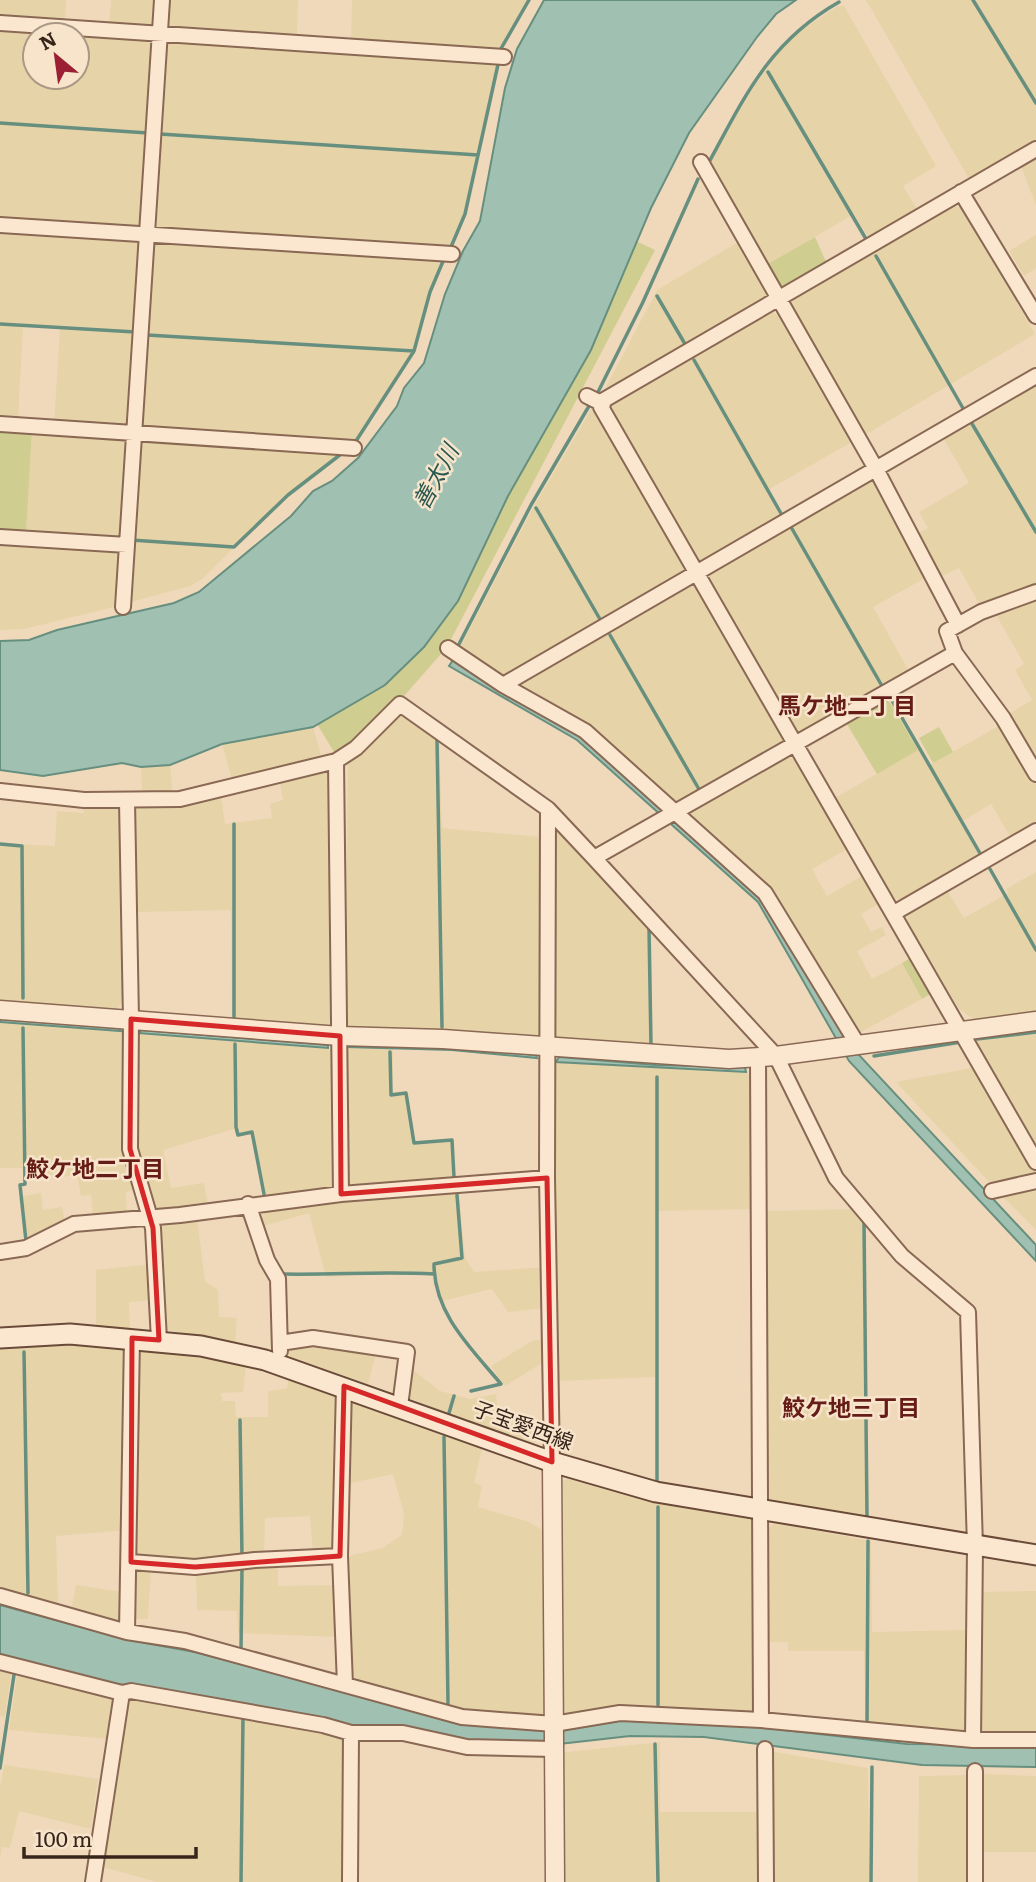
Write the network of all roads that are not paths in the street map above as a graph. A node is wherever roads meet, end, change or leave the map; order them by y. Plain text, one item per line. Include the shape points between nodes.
1 (162, 0) edge
2 (0, 23) edge
3 (160, 34) junction
4 (504, 57) dead end
5 (1036, 149) edge
6 (701, 162) dead end
7 (961, 192) junction
8 (0, 225) edge
9 (147, 233) junction
10 (452, 254) dead end
11 (779, 299) junction
12 (1036, 316) edge
13 (1036, 376) edge
14 (587, 396) dead end
15 (603, 404) junction
16 (0, 424) edge
17 (133, 432) junction
18 (355, 448) dead end
19 (876, 469) junction
20 (0, 537) edge
21 (127, 545) junction
22 (696, 574) junction
23 (1036, 592) edge
24 (123, 607) dead end
25 (958, 625) junction
26 (448, 648) dead end
27 (955, 653) junction
28 (503, 685) junction
29 (795, 744) junction
30 (336, 761) junction
31 (1036, 775) edge
32 (0, 791) edge
33 (127, 801) junction
34 (548, 809) junction
35 (670, 816) junction
36 (1036, 831) edge
37 (594, 858) junction
38 (894, 913) junction
39 (0, 1010) edge
40 (131, 1019) junction
41 (1036, 1021) edge
42 (962, 1030) junction
43 (340, 1036) junction
44 (848, 1046) junction
45 (548, 1048) junction
46 (767, 1057) junction
47 (1036, 1162) edge
48 (547, 1178) junction
49 (1036, 1181) edge
50 (992, 1191) dead end
51 (341, 1194) junction
52 (248, 1205) junction
53 (149, 1218) junction
54 (0, 1252) edge
55 (0, 1338) edge
56 (132, 1338) junction
57 (159, 1340) junction
58 (280, 1343) junction
59 (281, 1366) junction
60 (345, 1386) junction
61 (400, 1406) junction
62 (552, 1462) junction
63 (761, 1511) junction
64 (975, 1548) junction
65 (1036, 1555) edge
66 (340, 1556) junction
67 (131, 1562) junction
68 (0, 1596) edge
69 (127, 1632) junction
70 (0, 1662) edge
71 (345, 1685) junction
72 (122, 1693) junction
73 (761, 1720) junction
74 (554, 1726) junction
75 (351, 1733) junction
76 (973, 1740) junction
77 (1036, 1740) edge
78 (554, 1749) junction
79 (765, 1749) dead end
80 (975, 1771) dead end
81 (93, 1882) edge
82 (350, 1882) edge
83 (555, 1882) edge
84 (766, 1882) edge
85 (975, 1882) edge

1 - 3 street
2 - 3 street
3 - 4 street
3 - 9 street
5 - 7 street
6 - 11 street
7 - 11 street
7 - 12 street
8 - 9 street
9 - 10 street
9 - 17 street
11 - 15 street
11 - 19 street
13 - 19 street
14 - 15 street
15 - 22 street
16 - 17 street
17 - 18 street
17 - 21 street
19 - 22 street
19 - 25 street
20 - 21 street
21 - 24 street
22 - 28 street
22 - 29 street
23 - 25 street
25 - 27 street via 947,631
26 - 28 street
27 - 29 street
27 - 31 street via 1003,718
28 - 35 street via 584,731
29 - 35 street
29 - 38 street
30 - 33 street via 180,799
30 - 34 street via 356,748 400,704
30 - 43 street
32 - 33 street
33 - 40 street
34 - 37 street
34 - 45 street
35 - 37 street
35 - 44 street via 765,893
36 - 38 street
37 - 46 street
38 - 42 street
39 - 40 street
40 - 43 street
40 - 53 street via 130,1149
41 - 42 street
42 - 44 street
42 - 47 street
43 - 45 street
43 - 51 street
44 - 46 street
45 - 46 street
45 - 48 street
46 - 63 street
46 - 64 street via 836,1178 902,1256 968,1312
48 - 51 street
48 - 62 street
49 - 50 street
51 - 52 street
52 - 53 street
52 - 58 street via 278,1279
53 - 54 street via 74,1224 26,1248
53 - 57 street
55 - 56 main road, 子宝愛西線 via 70,1334
56 - 57 main road, 子宝愛西線
56 - 67 street
57 - 59 main road, 子宝愛西線
58 - 59 street
58 - 61 street via 313,1338 407,1352
59 - 60 main road, 子宝愛西線
60 - 61 main road, 子宝愛西線
60 - 66 street
61 - 62 main road, 子宝愛西線
62 - 63 main road, 子宝愛西線 via 656,1492
62 - 74 street
63 - 64 main road, 子宝愛西線
63 - 73 street
64 - 65 main road, 子宝愛西線
64 - 76 street
66 - 67 street via 195,1567
66 - 71 street
67 - 69 street
68 - 69 street
69 - 71 street via 185,1641
70 - 72 street
71 - 74 street via 462,1717
72 - 75 street via 131,1691
72 - 81 street
73 - 74 street via 620,1713
73 - 76 street
74 - 78 street
75 - 78 street via 403,1733 467,1747
75 - 82 street
76 - 77 street
78 - 83 street
79 - 84 street
80 - 85 street

